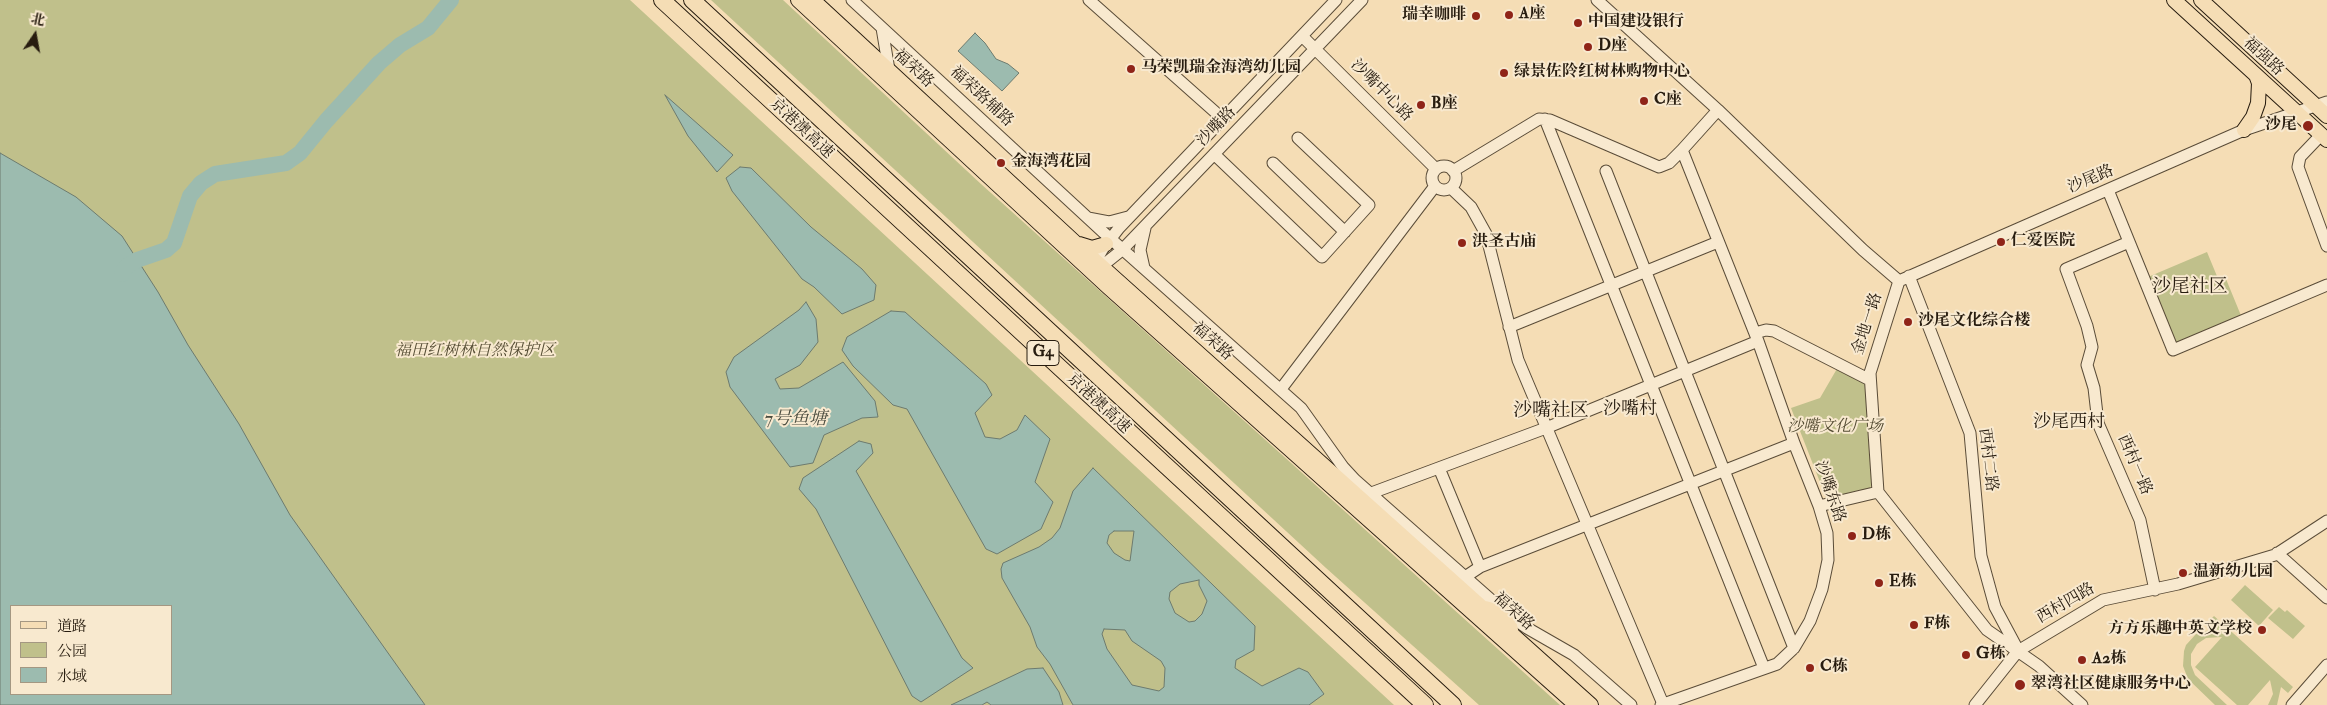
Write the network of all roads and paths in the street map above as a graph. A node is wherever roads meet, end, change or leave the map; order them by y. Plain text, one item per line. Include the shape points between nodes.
1 (662, 0) edge
2 (692, 0) edge
3 (798, 0) edge
4 (813, 0) edge
5 (852, 0) edge
6 (1089, 0) edge
7 (1336, 0) edge
8 (1362, 0) edge
9 (1598, 0) edge
10 (2174, 0) edge
11 (2201, 0) edge
12 (2217, 14) junction
13 (882, 27) junction
14 (2204, 28) junction
15 (1302, 36) junction
16 (1316, 48) junction
17 (889, 70) junction
18 (2256, 74) junction
19 (2321, 103) edge
20 (1718, 110) junction
21 (2296, 112) junction
22 (2327, 116) edge
23 (1223, 119) junction
24 (1545, 119) junction
25 (2244, 130) junction
26 (2324, 137) edge
27 (1298, 138) dead end
28 (1682, 150) junction
29 (1214, 154) junction
30 (1272, 163) dead end
31 (1436, 170) junction
32 (1453, 171) junction
33 (1606, 171) dead end
34 (1435, 186) junction
35 (1451, 188) junction
36 (2108, 190) junction
37 (1132, 214) junction
38 (1087, 218) junction
39 (1149, 222) junction
40 (1345, 232) junction
41 (1108, 241) junction
42 (1718, 242) junction
43 (2129, 242) junction
44 (1075, 243) junction
45 (2327, 246) edge
46 (1122, 250) junction
47 (1095, 268) junction
48 (1145, 270) junction
49 (1647, 271) junction
50 (1904, 278) junction
51 (2327, 285) edge
52 (1610, 286) junction
53 (1508, 327) junction
54 (1757, 337) junction
55 (1686, 371) junction
56 (1870, 380) junction
57 (1651, 385) junction
58 (1281, 389) junction
59 (1546, 428) junction
60 (1794, 444) junction
61 (1440, 468) junction
62 (1724, 471) junction
63 (1690, 484) junction
64 (1878, 492) junction
65 (1365, 496) junction
66 (1819, 506) junction
67 (2327, 521) edge
68 (1588, 524) junction
69 (2277, 553) junction
70 (1480, 567) junction
71 (1465, 577) junction
72 (2155, 590) junction
73 (2327, 598) edge
74 (1482, 607) junction
75 (1506, 614) junction
76 (1512, 634) junction
77 (1794, 648) junction
78 (2018, 651) junction
79 (2327, 665) edge
80 (1764, 668) junction
81 (1662, 704) edge
82 (1425, 705) edge
83 (1453, 705) edge
84 (1576, 705) edge
85 (1591, 705) edge
86 (1631, 705) edge
87 (1975, 705) edge
88 (2082, 705) edge
89 (2292, 705) edge

1 - 82 highway, 京港澳高速 / G4
2 - 83 highway, 京港澳高速 / G4
3 - 47 main road, 福荣路
4 - 17 main road, 福荣路
5 - 13 street, 福荣路辅路
6 - 23 street
7 - 15 street, 沙嘴路
8 - 16 street, 沙嘴路
9 - 20 street, 金地一路
10 - 14 main road, 福强路
11 - 12 main road, 福强路
12 - 14 main road
12 - 19 main road, 福强路
13 - 17 street
13 - 38 street, 福荣路辅路
14 - 18 main road, 福强路
15 - 16 street, 沙嘴中心路
15 - 23 street, 沙嘴路
16 - 29 street, 沙嘴路
16 - 31 street, 沙嘴中心路
17 - 44 main road, 福荣路
18 - 21 main road, 福强路
18 - 25 main road via 2258,104 2254,117
19 - 21 street, 沙尾路
19 - 22 main road, 福强路
20 - 28 street
20 - 50 street, 金地一路 via 1863,250
21 - 25 street, 沙尾路
21 - 26 main road, 福强路
23 - 37 street, 沙嘴路
24 - 28 street via 1659,167 1669,163
24 - 32 street via 1534,121
24 - 52 street
25 - 36 street, 沙尾路
26 - 45 street via 2300,157 2298,166
27 - 40 street via 1369,206
28 - 42 street, 沙嘴东路
29 - 39 street, 沙嘴路
29 - 40 street via 1322,257
30 - 40 street
31 - 32 street via 1443,167
31 - 34 street via 1432,176
32 - 35 street via 1455,182
33 - 49 street
34 - 35 street via 1444,190
34 - 58 street
35 - 53 street via 1471,207 1486,234
36 - 43 street
36 - 50 street, 沙尾路
37 - 38 street via 1109,222
37 - 41 street, 沙嘴路
38 - 41 street, 福荣路辅路
39 - 46 street, 沙嘴路
39 - 48 street via 1140,247
41 - 44 main road via 1092,248
41 - 46 street, 福荣路辅路
41 - 47 street, 沙嘴路
42 - 49 street
42 - 54 street, 沙嘴东路
43 - 51 street via 2173,350
43 - 72 street, 西村一路 via 2066,269 2092,347 2087,365 2094,388 2098,423 2140,520
44 - 47 main road, 福荣路
46 - 47 street, 沙嘴路
46 - 48 street, 福荣路辅路
47 - 65 main road, 福荣路
47 - 84 main road, 福荣路
48 - 58 street, 福荣路辅路
49 - 52 street
49 - 55 street
50 - 56 street, 金地一路
50 - 78 street, 西村二路 via 1970,433 1981,556 1995,607
52 - 53 street
52 - 57 street
53 - 59 street
54 - 55 street
54 - 56 street via 1766,330 1774,331
54 - 60 street, 沙嘴东路
55 - 57 street
55 - 62 street
56 - 64 street, 金地一路
57 - 59 street
57 - 63 street
58 - 65 street, 福荣路辅路 via 1307,413
59 - 61 street
59 - 68 street
60 - 62 street
60 - 66 street, 沙嘴东路
61 - 65 street
61 - 70 street
62 - 63 street
62 - 77 street
63 - 68 street
63 - 80 street
64 - 66 street
64 - 78 street via 1987,630
65 - 71 street, 福荣路辅路
65 - 74 main road, 福荣路
66 - 77 street, 沙嘴东路 via 1827,533 1828,560 1822,589
67 - 69 street, 西村四路
68 - 70 street
68 - 81 street
69 - 72 street, 西村四路
69 - 73 street
70 - 71 street
71 - 75 street, 福荣路辅路
72 - 78 street, 西村四路 via 2103,600
74 - 75 main road
74 - 76 main road, 福荣路
75 - 76 main road
75 - 86 street, 福荣路辅路 via 1574,655
76 - 85 main road, 福荣路
77 - 80 street, 沙嘴东路 via 1776,664
78 - 87 street
78 - 88 street
79 - 89 street
80 - 81 street, 沙嘴东路

